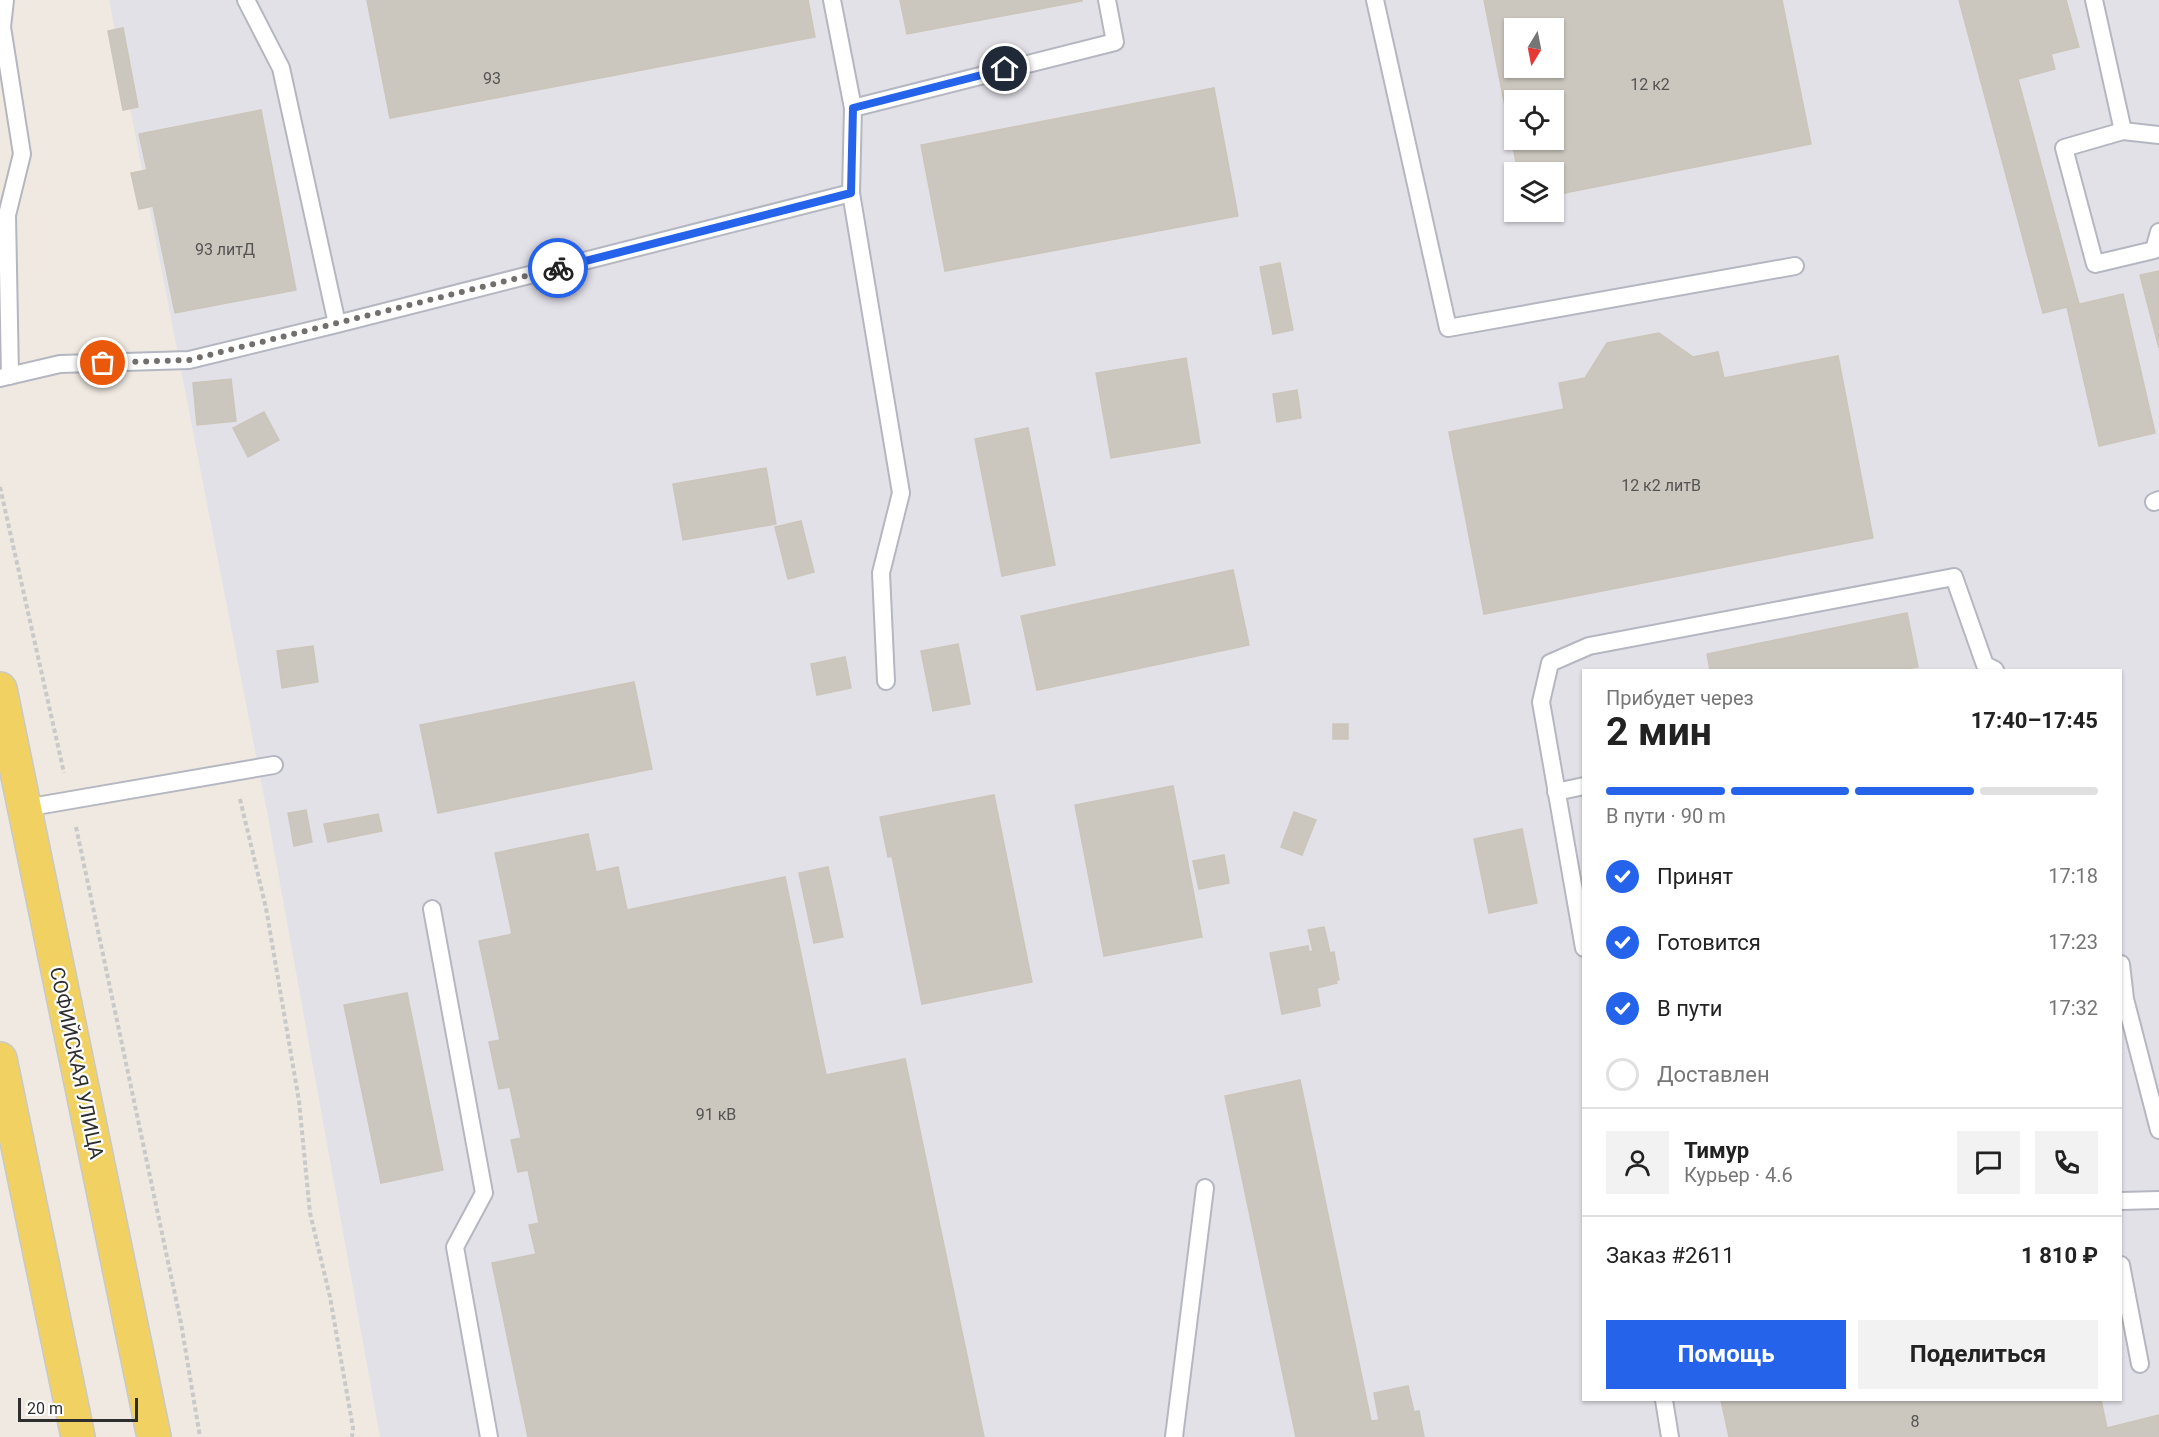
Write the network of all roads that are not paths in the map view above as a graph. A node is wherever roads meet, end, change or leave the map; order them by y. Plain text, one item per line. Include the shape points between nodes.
1 (5, 0) edge
2 (246, 0) edge
3 (832, 0) edge
4 (1107, 0) edge
5 (1376, 0) edge
6 (2094, 0) edge
7 (853, 108) junction
8 (2123, 131) junction
9 (2159, 135) edge
10 (851, 193) junction
11 (2159, 231) edge
12 (1795, 266) dead end
13 (337, 324) junction
14 (5, 377) edge
15 (1986, 669) edge
16 (886, 681) dead end
17 (0, 688) edge
18 (274, 765) dead end
19 (1582, 786) edge
20 (1556, 792) junction
21 (25, 808) junction
22 (432, 909) dead end
23 (1582, 937) edge
24 (2122, 973) edge
25 (0, 1059) edge
26 (2159, 1130) edge
27 (1205, 1188) dead end
28 (2159, 1200) edge
29 (2122, 1201) edge
30 (2122, 1270) edge
31 (2140, 1364) dead end
32 (1664, 1401) edge
33 (78, 1437) edge
34 (154, 1437) edge
35 (489, 1437) edge
36 (1174, 1437) edge
37 (1670, 1437) edge

1 - 14 lane via 2,27 22,154 7,215
2 - 13 lane via 281,68
3 - 7 lane
4 - 7 lane via 1115,42
5 - 12 lane via 1448,328
6 - 8 lane
7 - 10 lane
8 - 9 lane
8 - 11 lane via 2064,148 2095,264 2154,250
10 - 13 lane
10 - 16 lane via 900,493 881,573
13 - 14 lane via 189,360 60,364
15 - 20 lane via 1954,577 1589,646 1550,663 1541,702
17 - 21 main road, СОФИЙСКАЯ УЛИЦА
18 - 21 lane
19 - 20 lane
20 - 23 lane
21 - 34 main road, СОФИЙСКАЯ УЛИЦА
22 - 35 lane via 484,1193 455,1247
24 - 26 lane via 2125,999
25 - 33 main road
27 - 36 lane
28 - 29 lane
30 - 31 lane
32 - 37 lane

